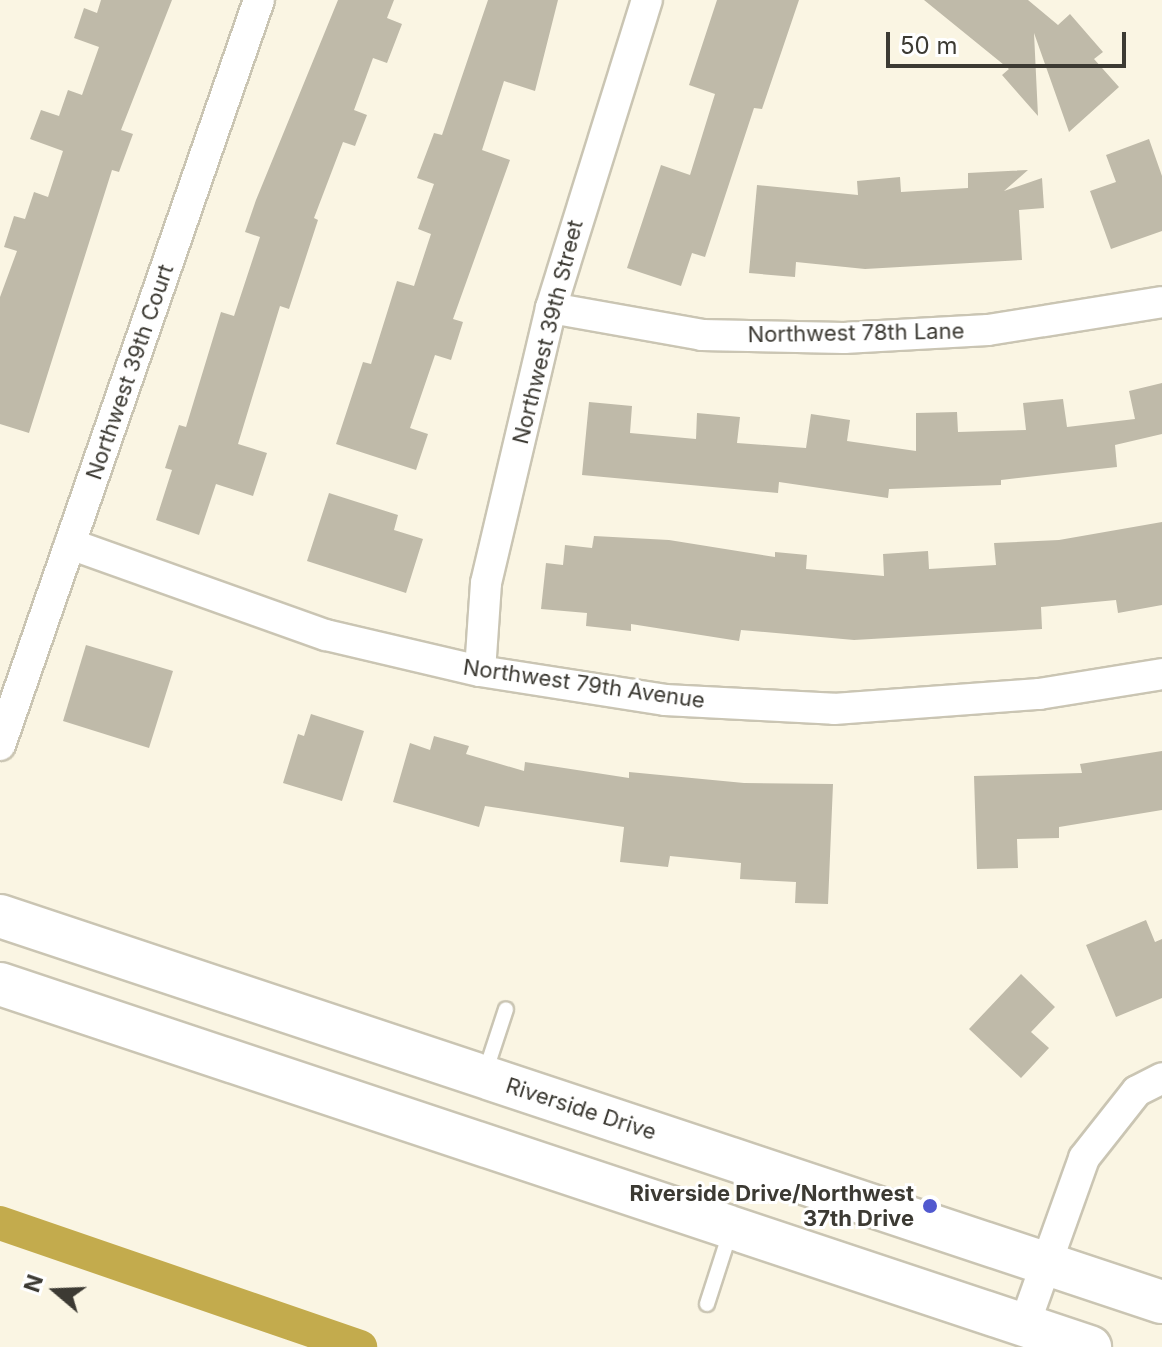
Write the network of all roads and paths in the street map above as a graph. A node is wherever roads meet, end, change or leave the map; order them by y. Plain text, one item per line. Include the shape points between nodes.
1 (259, 0) edge
2 (647, 0) edge
3 (1162, 302) edge
4 (551, 308) junction
5 (70, 544) junction
6 (480, 671) junction
7 (1162, 674) edge
8 (0, 745) edge
9 (0, 916) edge
10 (0, 984) edge
11 (506, 1009) dead end
12 (484, 1077) junction
13 (1162, 1078) edge
14 (731, 1228) junction
15 (1046, 1263) junction
16 (1162, 1302) edge
17 (707, 1304) dead end
18 (1027, 1334) edge
19 (1090, 1347) edge

1 - 5 street, Northwest 39th Court
2 - 4 street, Northwest 39th Street
3 - 4 street, Northwest 78th Lane via 988,330 844,338 702,335
4 - 6 street, Northwest 39th Street via 486,583
5 - 6 street, Northwest 79th Avenue via 326,635
5 - 8 street, Northwest 39th Court
6 - 7 street, Northwest 79th Avenue via 665,700 834,709 1039,694
9 - 12 street, Riverside Drive
10 - 14 street
11 - 12 lane
12 - 15 street, Riverside Drive
13 - 15 street via 1137,1091 1084,1158
14 - 17 lane
14 - 18 street
15 - 16 street, Riverside Drive
15 - 18 street
18 - 19 street

